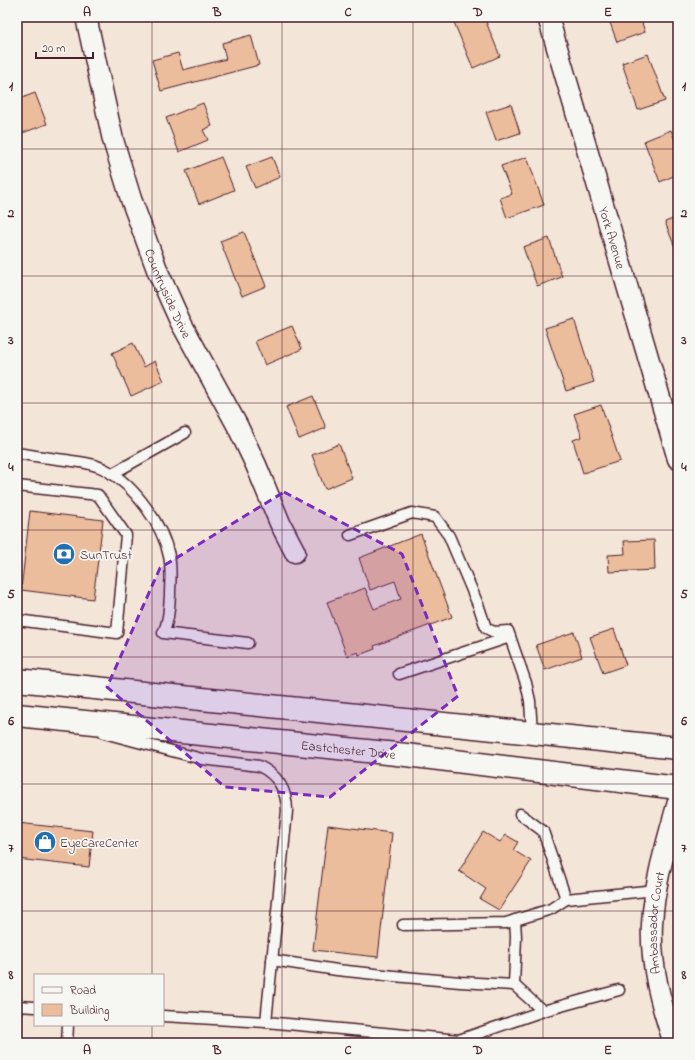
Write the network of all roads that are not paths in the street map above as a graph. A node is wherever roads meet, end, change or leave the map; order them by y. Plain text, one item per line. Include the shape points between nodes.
1 (86, 17) edge
2 (548, 17) edge
3 (185, 433) dead end
4 (17, 453) edge
5 (678, 459) edge
6 (112, 474) junction
7 (17, 486) edge
8 (350, 535) dead end
9 (295, 552) dead end
10 (17, 620) edge
11 (510, 637) junction
12 (248, 643) dead end
13 (399, 674) dead end
14 (17, 680) edge
15 (17, 715) edge
16 (44, 718) junction
17 (532, 733) junction
18 (678, 748) edge
19 (678, 788) edge
20 (678, 802) edge
21 (520, 814) dead end
22 (656, 890) junction
23 (566, 899) junction
24 (515, 920) junction
25 (403, 925) dead end
26 (272, 960) junction
27 (514, 985) junction
28 (619, 990) dead end
29 (17, 1006) edge
30 (34, 1007) edge
31 (543, 1011) junction
32 (164, 1016) edge
33 (266, 1022) junction
34 (68, 1026) edge
35 (67, 1043) edge
36 (674, 1043) edge

1 - 9 street, Countryside Drive via 112,140 158,272 180,321 237,425
2 - 5 street, York Avenue
3 - 6 lane
4 - 6 lane via 91,464
6 - 12 lane via 134,493 159,527 166,543 171,571 168,613 163,634
7 - 10 lane via 98,495 126,535 117,633
8 - 11 lane via 412,513 435,517 449,536 486,628 494,632 508,631
11 - 13 lane
11 - 17 lane via 529,695
14 - 17 main road
15 - 16 main road, Eastchester Drive
16 - 19 main road, Eastchester Drive via 406,755
16 - 26 lane via 202,759 251,764 268,770 275,776 281,784 288,811
17 - 18 main road
20 - 22 street, Ambassador Court
21 - 23 lane via 543,831
22 - 23 lane
22 - 36 street, Ambassador Court via 652,924 654,964 659,995
23 - 24 lane via 551,909
24 - 25 lane via 506,923
24 - 27 lane
26 - 27 lane via 394,976
26 - 33 lane
27 - 31 lane
28 - 31 lane
29 - 30 lane
31 - 33 lane via 459,1040
32 - 33 lane
34 - 35 lane

